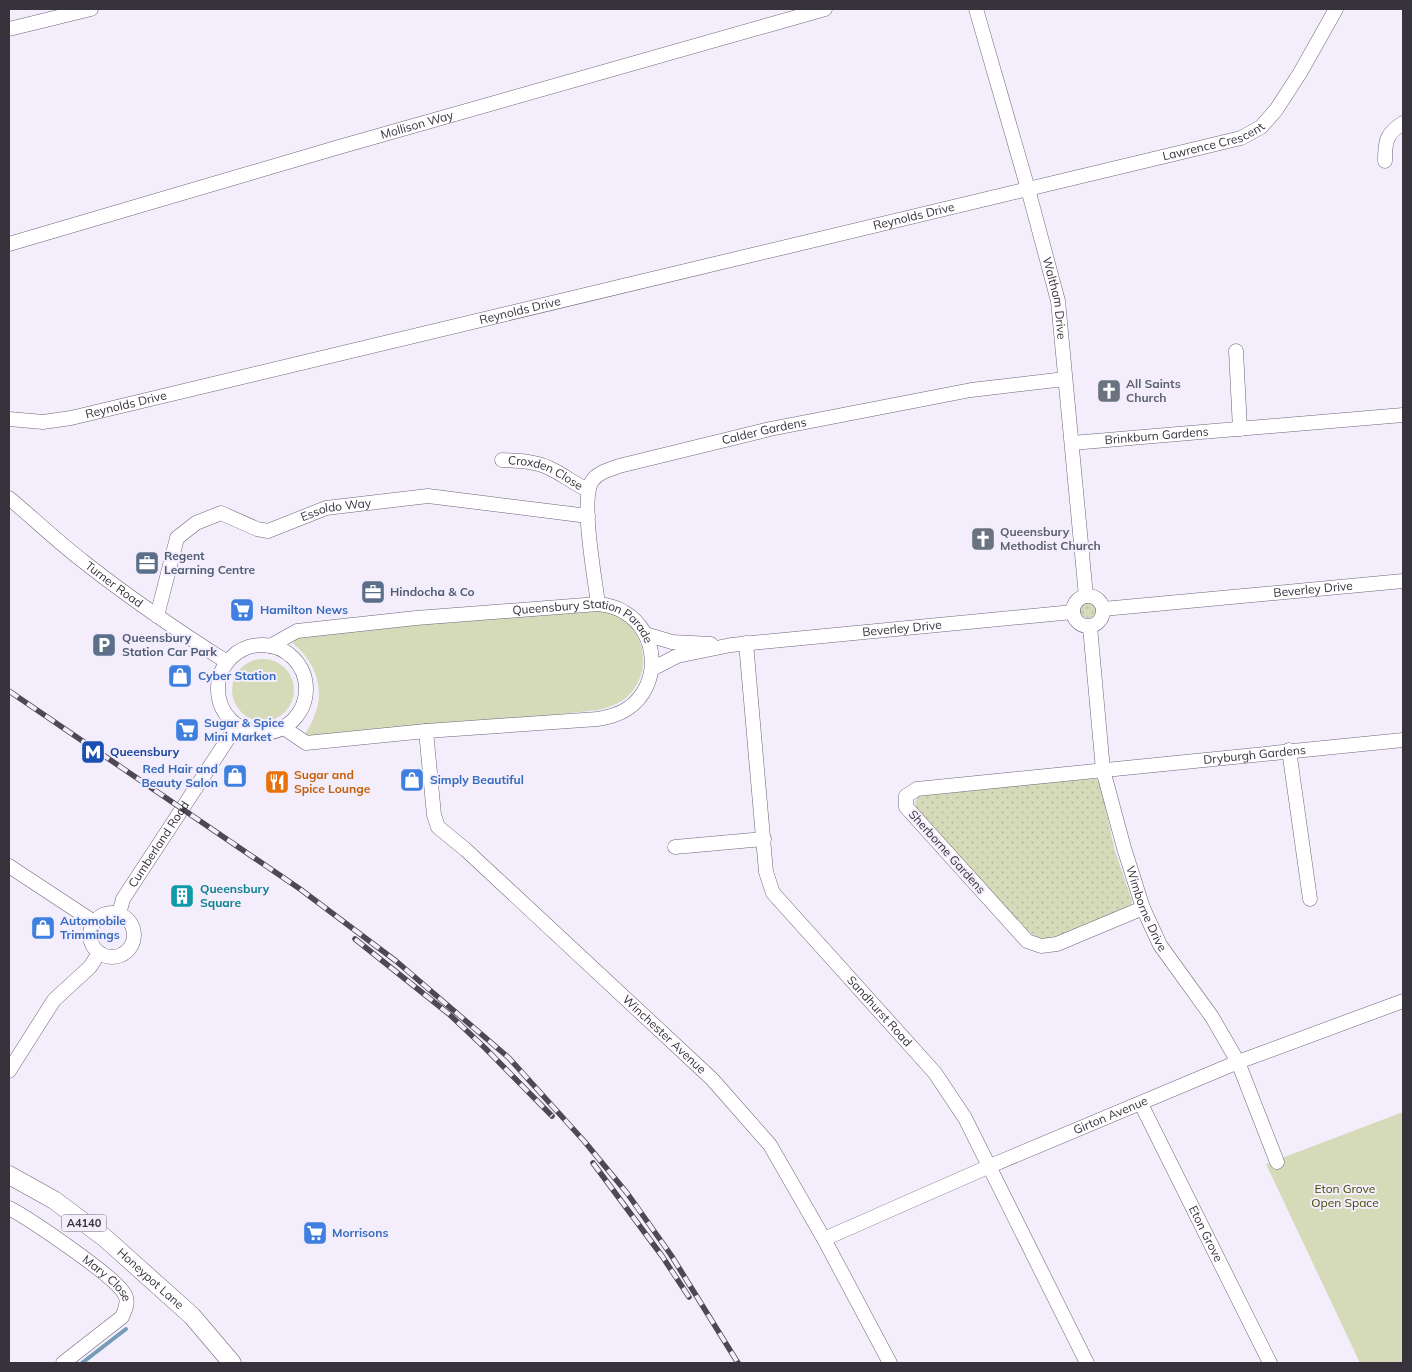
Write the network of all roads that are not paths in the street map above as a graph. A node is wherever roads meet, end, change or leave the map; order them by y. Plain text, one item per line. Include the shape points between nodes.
1 (91, 9) edge
2 (825, 9) edge
3 (976, 9) edge
4 (1336, 9) edge
5 (9, 29) edge
6 (1403, 123) edge
7 (1385, 161) dead end
8 (1028, 189) junction
9 (9, 244) edge
10 (1236, 351) dead end
11 (1065, 379) junction
12 (1403, 415) edge
13 (9, 419) edge
14 (1240, 429) junction
15 (1072, 443) junction
16 (502, 460) dead end
17 (588, 490) junction
18 (9, 498) edge
19 (588, 516) junction
20 (1403, 581) edge
21 (1086, 596) junction
22 (598, 604) junction
23 (1103, 609) junction
24 (1072, 612) junction
25 (157, 616) junction
26 (1090, 627) junction
27 (645, 634) junction
28 (746, 643) junction
29 (731, 645) junction
30 (270, 646) junction
31 (227, 662) junction
32 (652, 669) junction
33 (237, 725) junction
34 (284, 728) junction
35 (426, 731) junction
36 (1403, 740) edge
37 (1289, 750) junction
38 (1104, 770) junction
39 (764, 839) junction
40 (675, 847) dead end
41 (9, 866) edge
42 (1310, 898) dead end
43 (1143, 908) junction
44 (119, 914) junction
45 (94, 922) junction
46 (100, 953) junction
47 (1403, 1001) edge
48 (1238, 1062) junction
49 (9, 1071) edge
50 (1141, 1104) junction
51 (1277, 1162) dead end
52 (990, 1166) junction
53 (9, 1175) edge
54 (9, 1208) edge
55 (824, 1239) junction
56 (63, 1363) edge
57 (232, 1363) edge
58 (890, 1363) edge
59 (1087, 1363) edge
60 (1270, 1363) edge

1 - 5 street
2 - 9 street, Mollison Way
3 - 8 street, Waltham Drive
4 - 8 street, Lawrence Crescent via 1276,110 1261,127 1241,138
6 - 7 street via 1393,129 1384,142
8 - 11 street, Waltham Drive via 1058,300
8 - 13 street, Reynolds Drive via 71,418 42,422
10 - 14 street
11 - 15 street, Waltham Drive
11 - 17 street, Calder Gardens via 971,390 770,429 619,466 598,474
12 - 14 street, Brinkburn Gardens
14 - 15 street, Brinkburn Gardens
15 - 21 street, Waltham Drive
16 - 17 street, Croxden Close via 532,462
17 - 19 street
18 - 25 street, Turner Road via 82,561
19 - 22 street
19 - 25 street, Essoldo Way via 428,496 326,508 268,531 221,513 196,523 177,538
20 - 23 street, Beverley Drive
21 - 23 street via 1098,599
21 - 24 street via 1076,601
22 - 27 street, Queensbury Station Parade via 623,611
22 - 30 street, Queensbury Station Parade via 297,631
23 - 26 street via 1100,621
24 - 26 street via 1078,623
24 - 28 street, Beverley Drive
25 - 31 street, Turner Road
26 - 38 street, Wimborne Drive
27 - 29 street, Beverley Drive via 672,642
27 - 32 street, Queensbury Station Parade
28 - 29 street, Beverley Drive
28 - 39 street, Sandhurst Road
29 - 32 street, Beverley Drive via 677,656
30 - 31 street via 247,648
30 - 34 street via 285,652 304,675 304,705
31 - 33 street via 220,675 220,703 226,716
32 - 35 street, Queensbury Station Parade via 648,685 639,698 613,716
33 - 34 street via 260,733
33 - 44 street, Cumberland Road via 123,899
34 - 35 street, Queensbury Station Parade via 306,742
35 - 55 street, Winchester Avenue via 434,816 438,827 712,1079 770,1145
36 - 37 street, Dryburgh Gardens
37 - 38 street, Dryburgh Gardens
37 - 42 street
38 - 43 street, Wimborne Drive
38 - 43 street, Sherborne Gardens via 917,789 906,796 906,807 1027,941 1040,946 1057,944
39 - 40 street
39 - 52 street, Sandhurst Road via 766,872 773,893 935,1073 965,1118
41 - 45 street
43 - 48 street, Wimborne Drive via 1160,946 1212,1017
44 - 45 street via 102,915
44 - 46 street via 131,923 134,930 132,945 128,951 114,957
45 - 46 street via 90,936 94,949
46 - 49 street via 90,967 54,1000
47 - 48 street, Girton Avenue
48 - 50 street, Girton Avenue
48 - 51 street, Wimborne Drive
50 - 52 street, Girton Avenue
50 - 60 street, Eton Grove
52 - 55 street, Girton Avenue
52 - 59 street, Sandhurst Road
53 - 57 main road, Honeypot Lane / A4140 via 54,1200 104,1238 192,1316
54 - 56 street, Mary Close via 26,1216 108,1276 125,1294 127,1307 122,1317
55 - 58 street, Winchester Avenue

